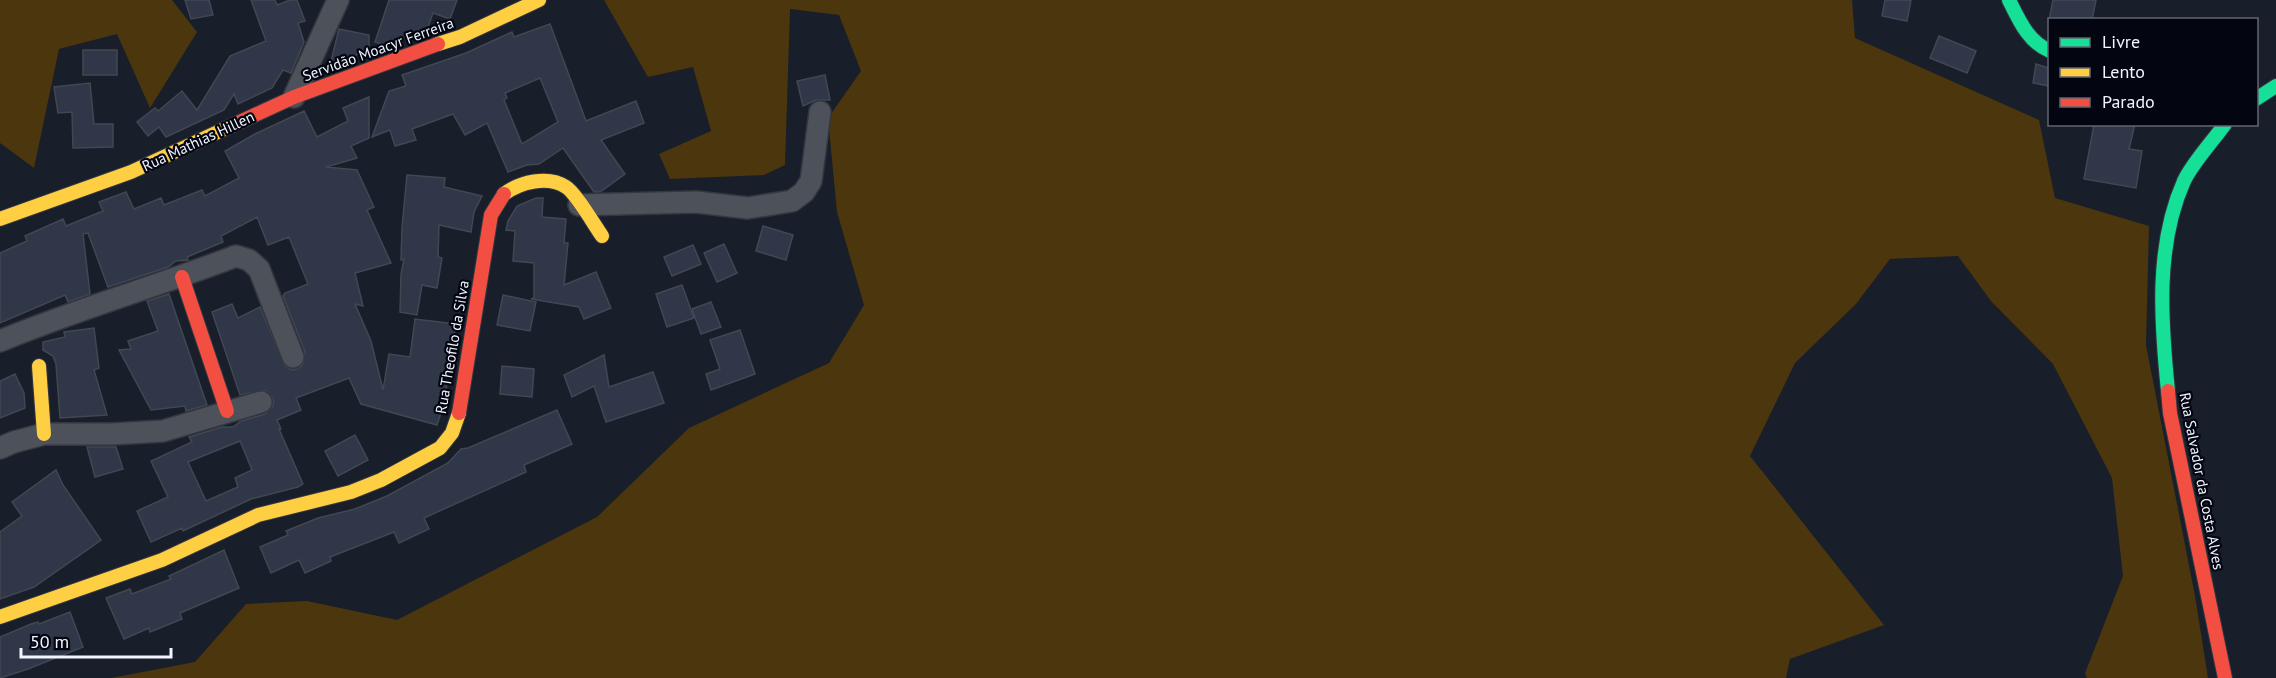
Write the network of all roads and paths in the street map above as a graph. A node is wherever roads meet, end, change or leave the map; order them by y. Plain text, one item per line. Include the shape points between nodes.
1 (338, 0) edge
2 (539, 0) edge
3 (2009, 0) edge
4 (2048, 51) edge
5 (294, 98) junction
6 (820, 112) dead end
7 (2224, 126) edge
8 (579, 205) junction
9 (0, 219) edge
10 (602, 236) dead end
11 (182, 277) junction
12 (0, 341) edge
13 (293, 357) dead end
14 (39, 366) dead end
15 (261, 402) dead end
16 (227, 411) junction
17 (44, 434) junction
18 (0, 448) edge
19 (0, 617) edge
20 (2225, 678) edge

1 - 5 street
2 - 5 street, Servidão Moacyr Ferreira via 460,37
3 - 4 street via 2034,43
5 - 9 street, Rua Mathias Hillen via 131,172
6 - 8 street via 811,181 792,201 748,208 696,202
7 - 20 street, Rua Salvador da Costa Alves via 2185,179 2176,206 2164,262 2162,330 2170,413
8 - 10 street, Rua Theofilo da Silva
8 - 19 street, Rua Theofilo da Silva via 567,187 550,180 505,192 491,215 461,407 452,433 440,448 351,492 258,515 162,560
11 - 12 street
11 - 13 street via 236,256 249,260 259,269
11 - 16 street
14 - 17 street
15 - 16 street
16 - 17 street via 163,431
17 - 18 street

